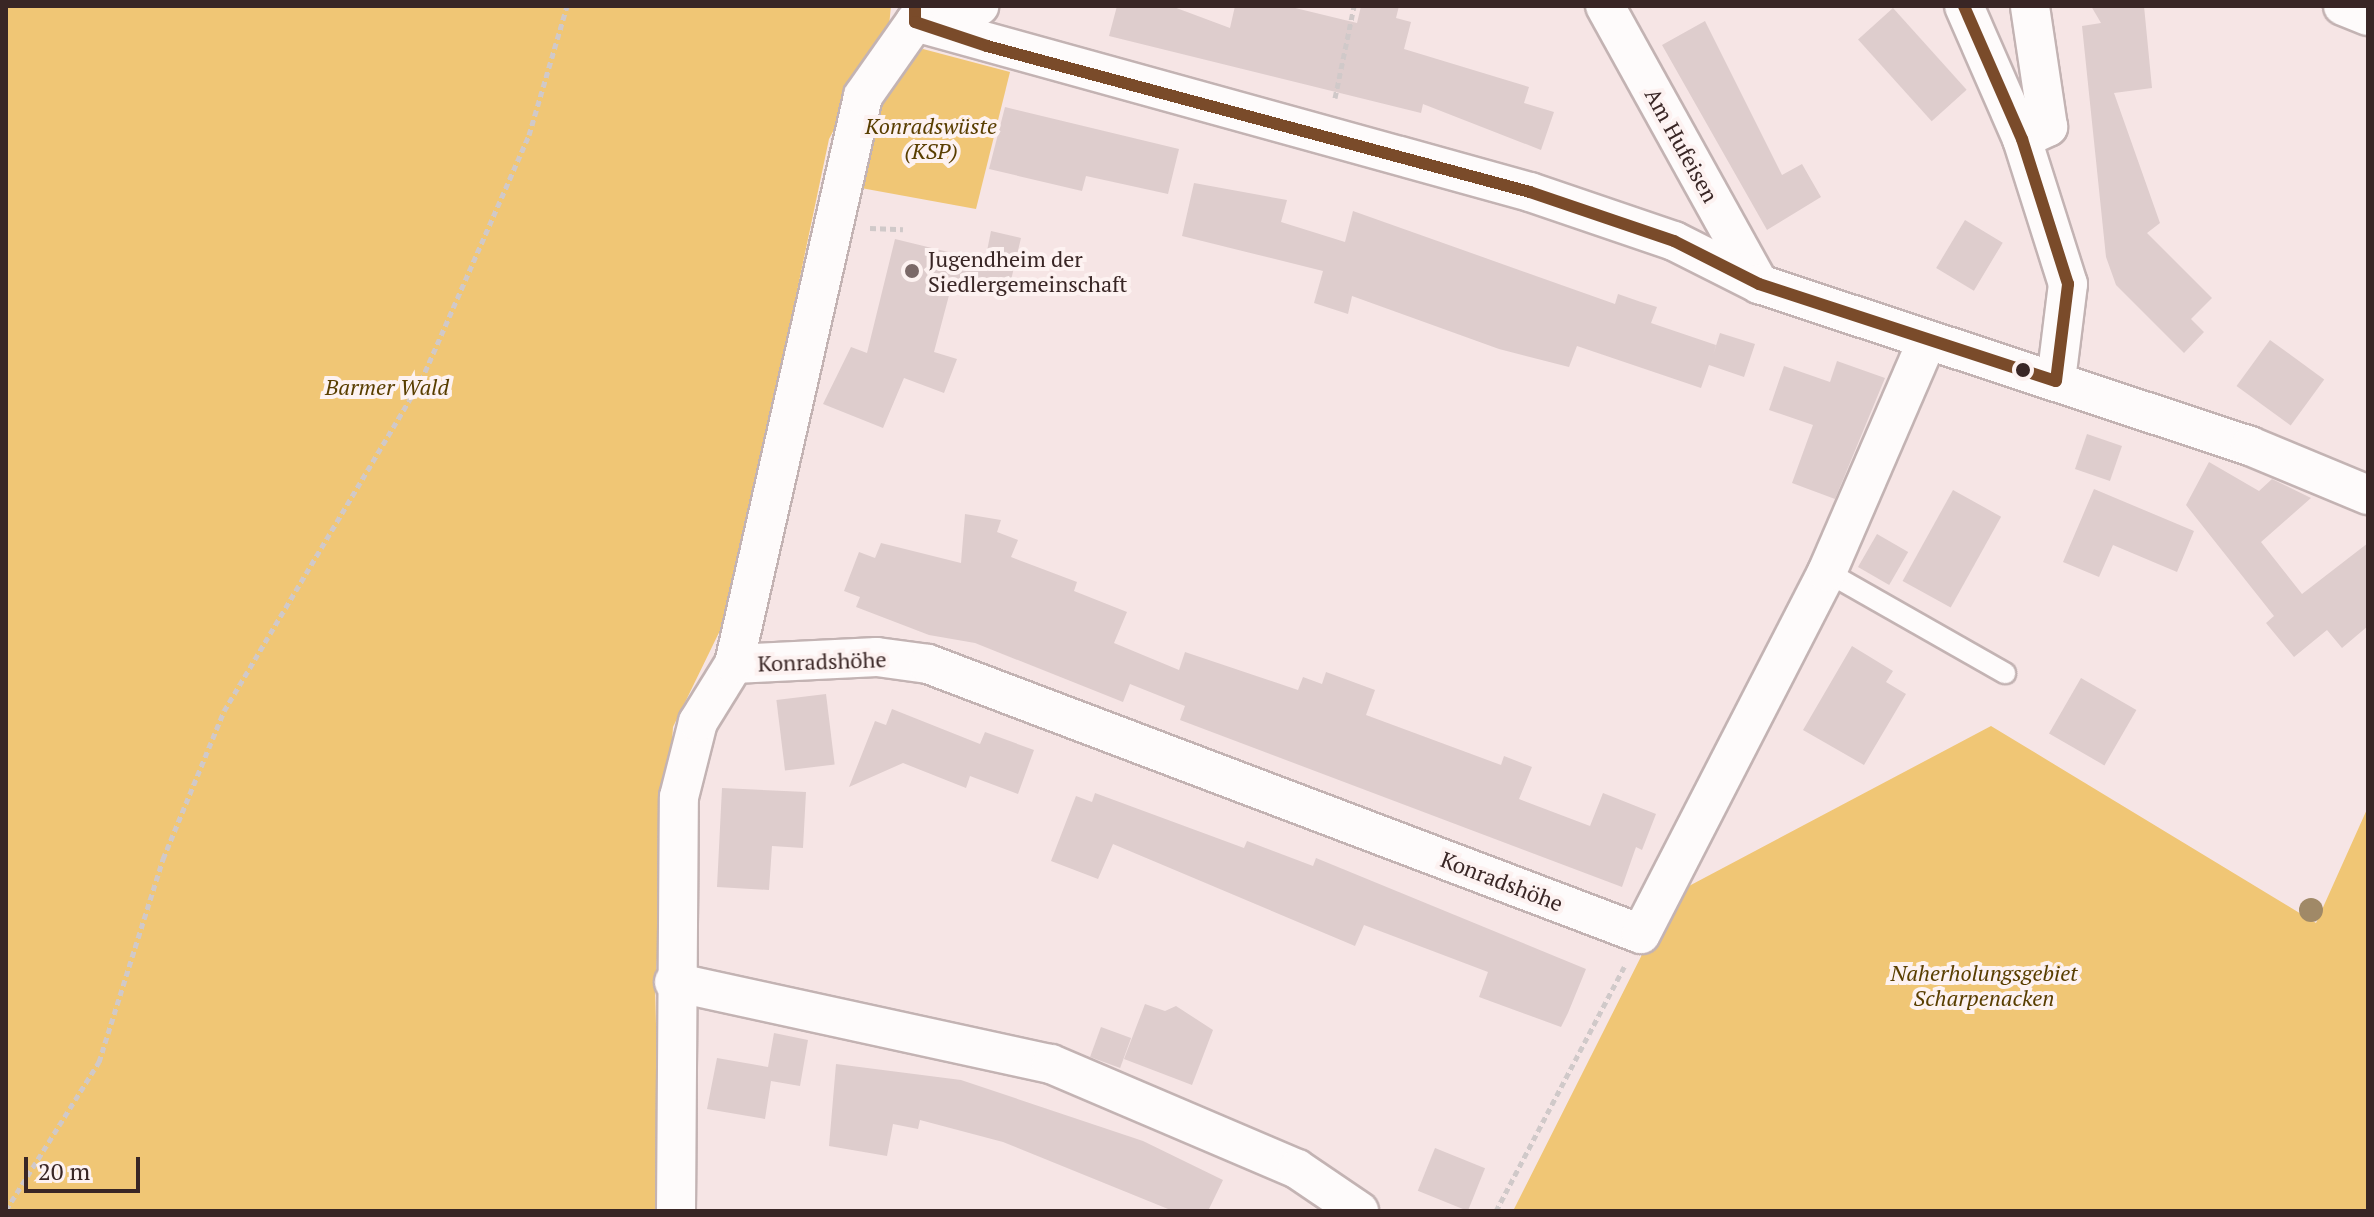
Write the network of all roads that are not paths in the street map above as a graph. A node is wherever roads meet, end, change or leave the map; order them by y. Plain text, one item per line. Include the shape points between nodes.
1 (979, 6) edge
2 (1605, 6) edge
3 (1964, 6) edge
4 (2030, 6) edge
5 (2343, 6) edge
6 (915, 14) edge
7 (2368, 16) edge
8 (2022, 139) junction
9 (1759, 284) junction
10 (1927, 341) junction
11 (2056, 381) junction
12 (2368, 495) edge
13 (1827, 572) junction
14 (734, 664) junction
15 (2005, 673) dead end
16 (674, 982) junction
17 (676, 1211) edge
18 (1359, 1211) edge

1 - 6 street via 950,21
2 - 9 street, Am Hufeisen
3 - 8 street
4 - 8 street via 2048,127
5 - 7 street
6 - 9 street via 1660,236
6 - 14 street, Konradshöhe via 863,96
8 - 11 street via 2068,284
9 - 10 street
10 - 11 street
10 - 13 street
11 - 12 street via 2250,446
13 - 14 street, Konradshöhe via 1641,934 928,664 877,657
13 - 15 lane
14 - 16 street, Konradshöhe via 698,722 679,797
16 - 17 street, Konradshöhe
16 - 18 street via 1051,1064 1297,1169

